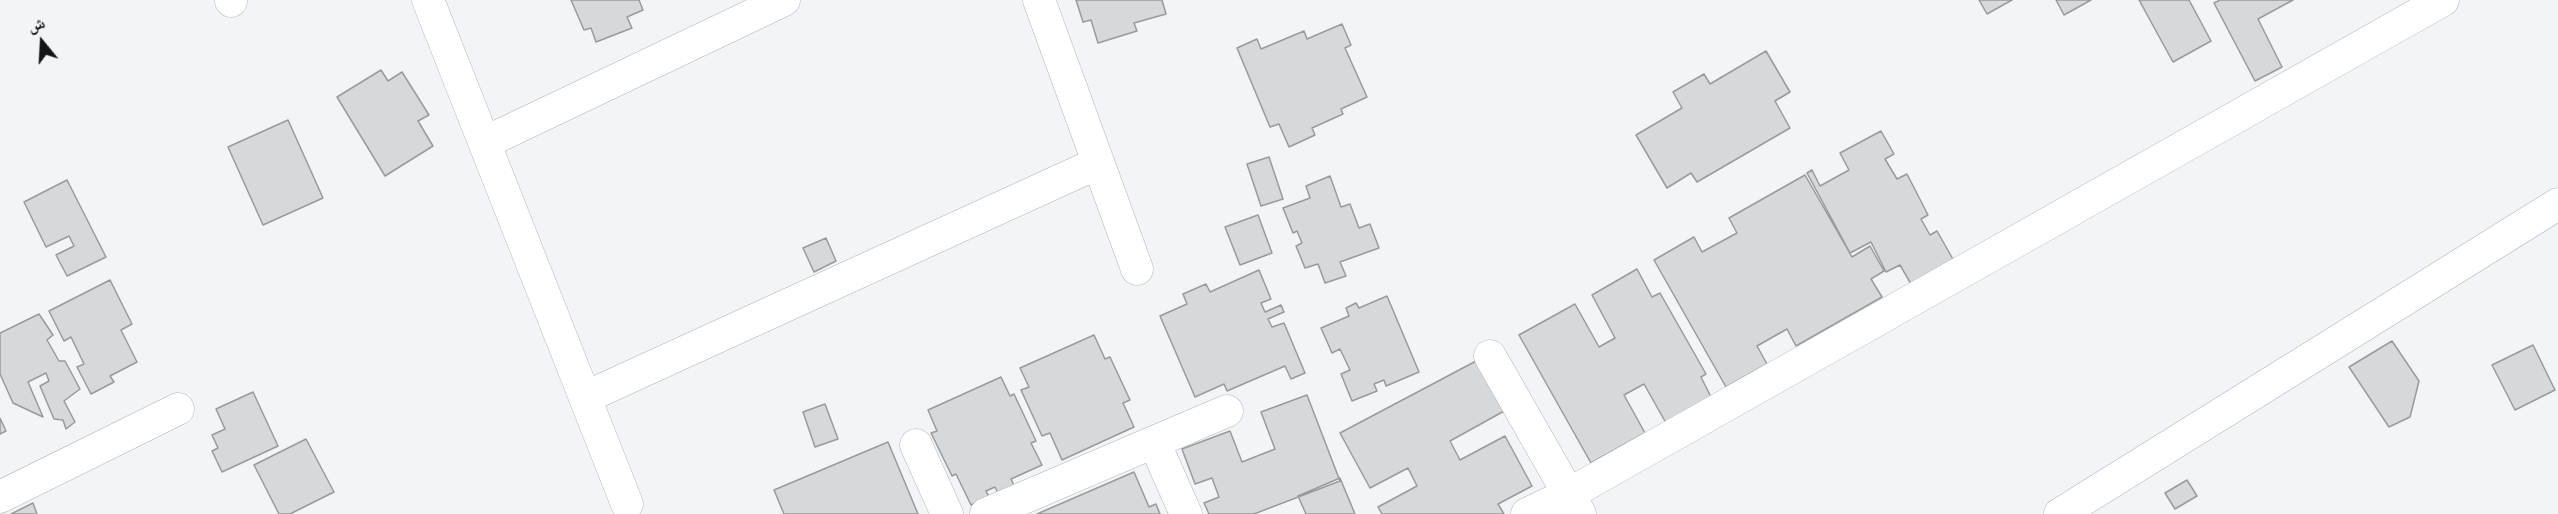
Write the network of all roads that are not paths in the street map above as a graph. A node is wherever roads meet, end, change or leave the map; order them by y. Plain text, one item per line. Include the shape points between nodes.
1 (428, 0) edge
2 (784, 0) edge
3 (1039, 0) edge
4 (2443, 0) edge
5 (486, 142) junction
6 (1098, 163) junction
7 (2558, 204) edge
8 (1137, 269) dead end
9 (1490, 356) dead end
10 (586, 398) junction
11 (178, 409) dead end
12 (1227, 411) dead end
13 (1154, 442) junction
14 (916, 445) dead end
15 (0, 497) edge
16 (627, 504) dead end
17 (1574, 504) edge
18 (947, 514) edge
19 (986, 514) edge
20 (1186, 514) edge
21 (1527, 514) edge
22 (2060, 514) edge

1 - 5 street
2 - 5 street
3 - 6 street
4 - 17 street
5 - 10 street
6 - 8 street
6 - 10 street
7 - 22 street
9 - 17 street
10 - 16 street
11 - 15 street
12 - 13 street
13 - 19 street
13 - 20 street
14 - 18 street
17 - 21 street

